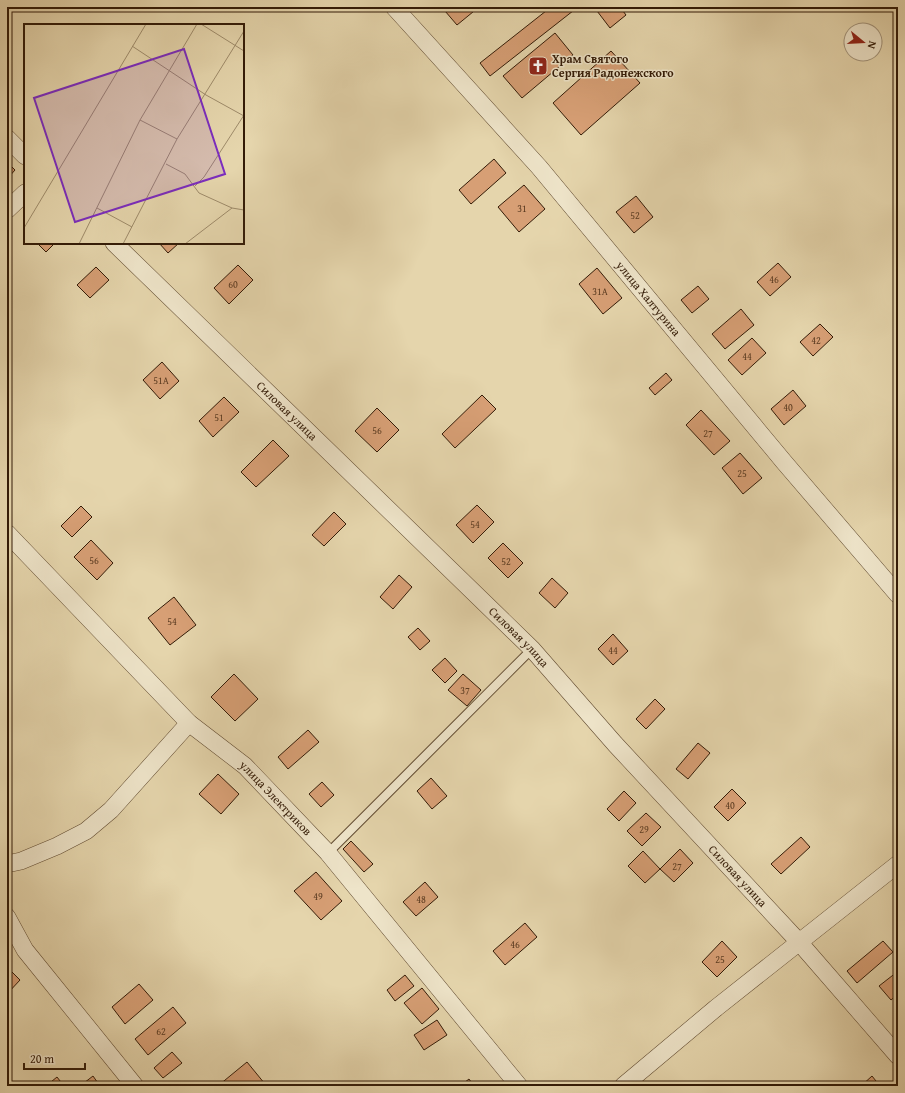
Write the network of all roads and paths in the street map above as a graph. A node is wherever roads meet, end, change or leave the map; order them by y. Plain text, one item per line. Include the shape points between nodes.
1 (394, 7) edge
2 (7, 138) edge
3 (24, 155) edge
4 (24, 194) edge
5 (7, 210) edge
6 (115, 244) edge
7 (7, 533) edge
8 (898, 595) edge
9 (532, 649) junction
10 (189, 723) junction
11 (328, 853) junction
12 (7, 864) edge
13 (898, 864) edge
14 (7, 917) edge
15 (799, 942) junction
16 (898, 1056) edge
17 (135, 1086) edge
18 (519, 1086) edge
19 (623, 1086) edge

1 - 8 street, улица Халтурина via 539,167
2 - 3 street
4 - 5 street
6 - 9 street, Силовая улица
7 - 10 street, улица Электриков
9 - 11 lane
9 - 15 street, Силовая улица via 615,744
10 - 11 street, улица Электриков via 245,766
10 - 12 street via 111,810 86,831 57,846
11 - 18 street, улица Электриков
13 - 15 street
14 - 17 street via 25,950
15 - 16 street, Силовая улица
15 - 19 street

